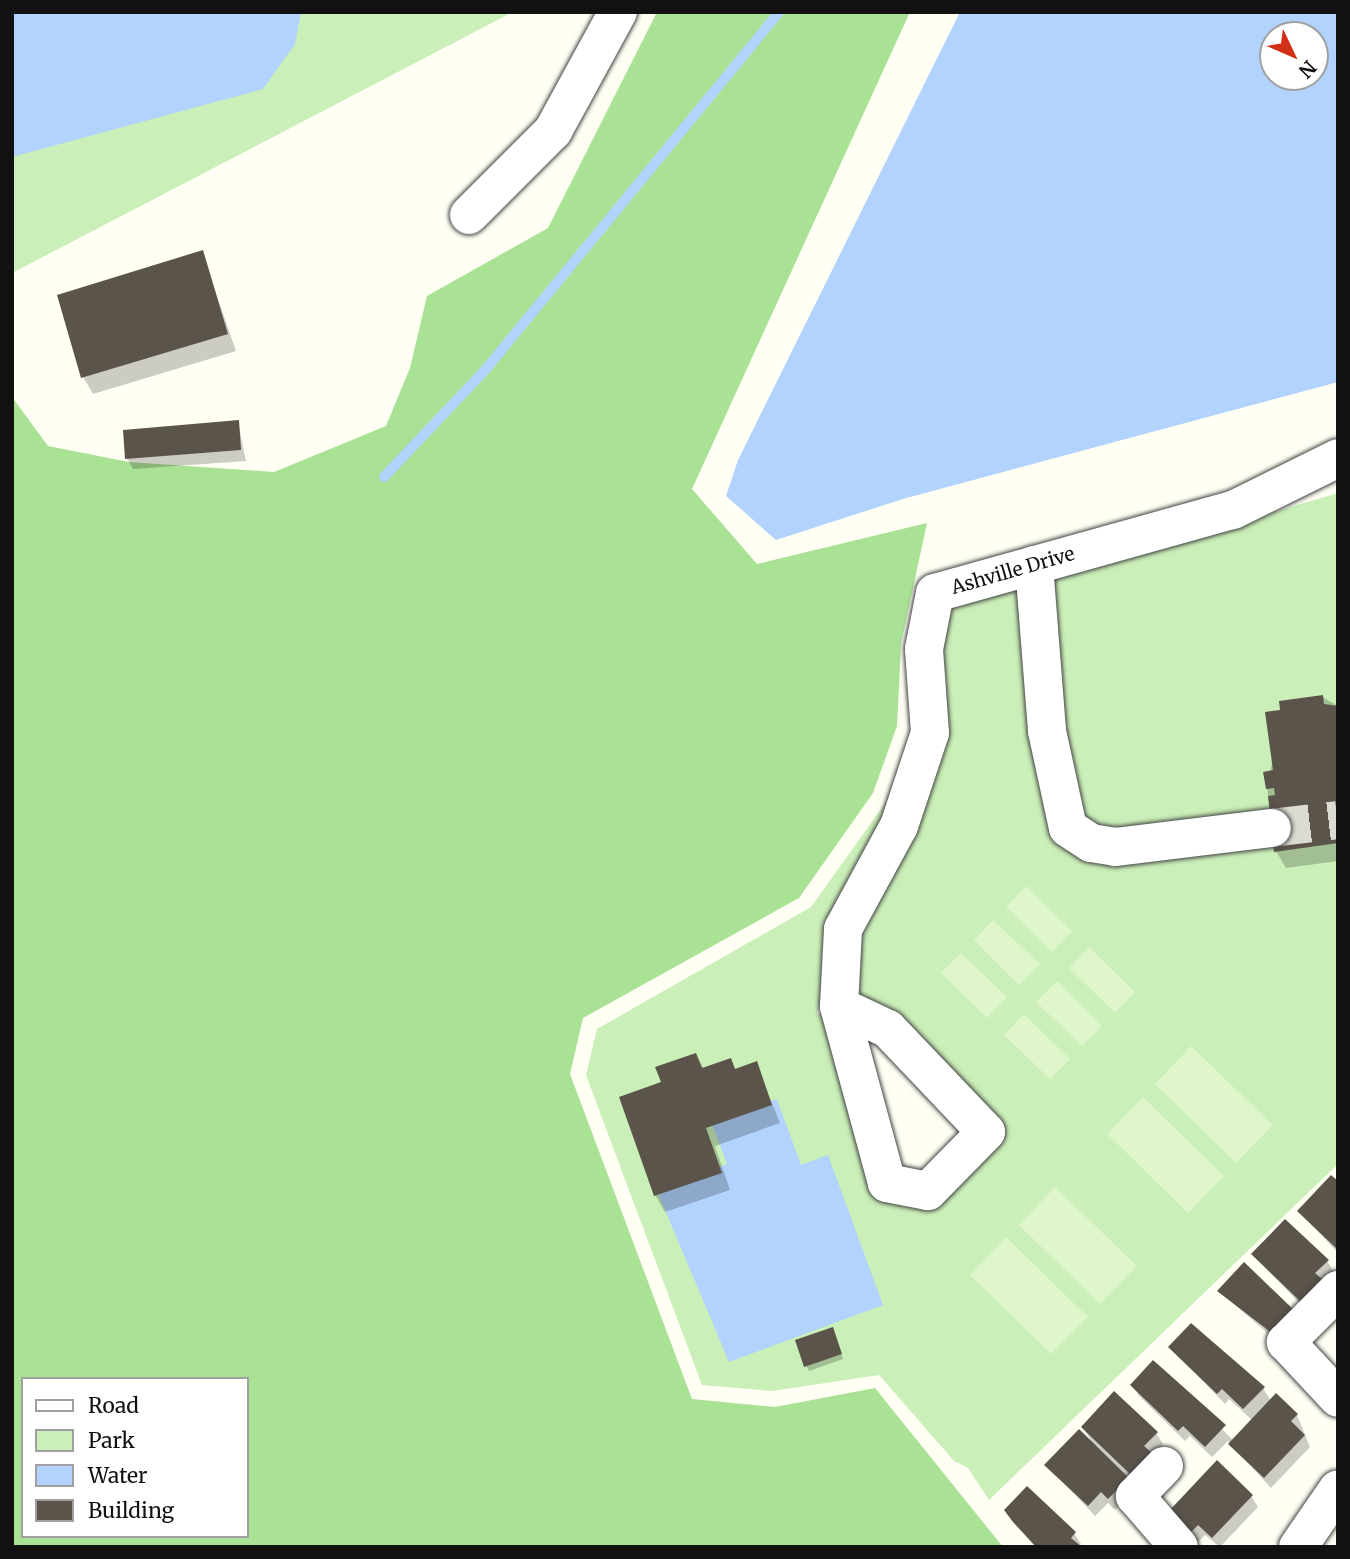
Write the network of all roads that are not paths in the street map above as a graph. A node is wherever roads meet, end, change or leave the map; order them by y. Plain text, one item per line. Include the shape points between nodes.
1 (618, 12) edge
2 (469, 215) dead end
3 (1338, 458) edge
4 (1034, 565) junction
5 (1272, 828) tunnel mouth
6 (839, 1006) junction
7 (1338, 1290) edge
8 (1338, 1398) edge
9 (1164, 1466) dead end
10 (1338, 1489) edge
11 (1314, 1539) edge
12 (1179, 1547) edge

1 - 2 street via 553,131
3 - 4 street, Ashville Drive via 1233,510
4 - 5 street via 1047,732 1068,828 1091,843 1115,847
4 - 6 street, Ashville Drive via 935,593 924,649 930,733 899,826 843,929
6 - 6 street, Ashville Drive via 888,1029 986,1132 929,1191 887,1183
7 - 8 street via 1286,1342
9 - 12 street via 1135,1496
10 - 11 street

